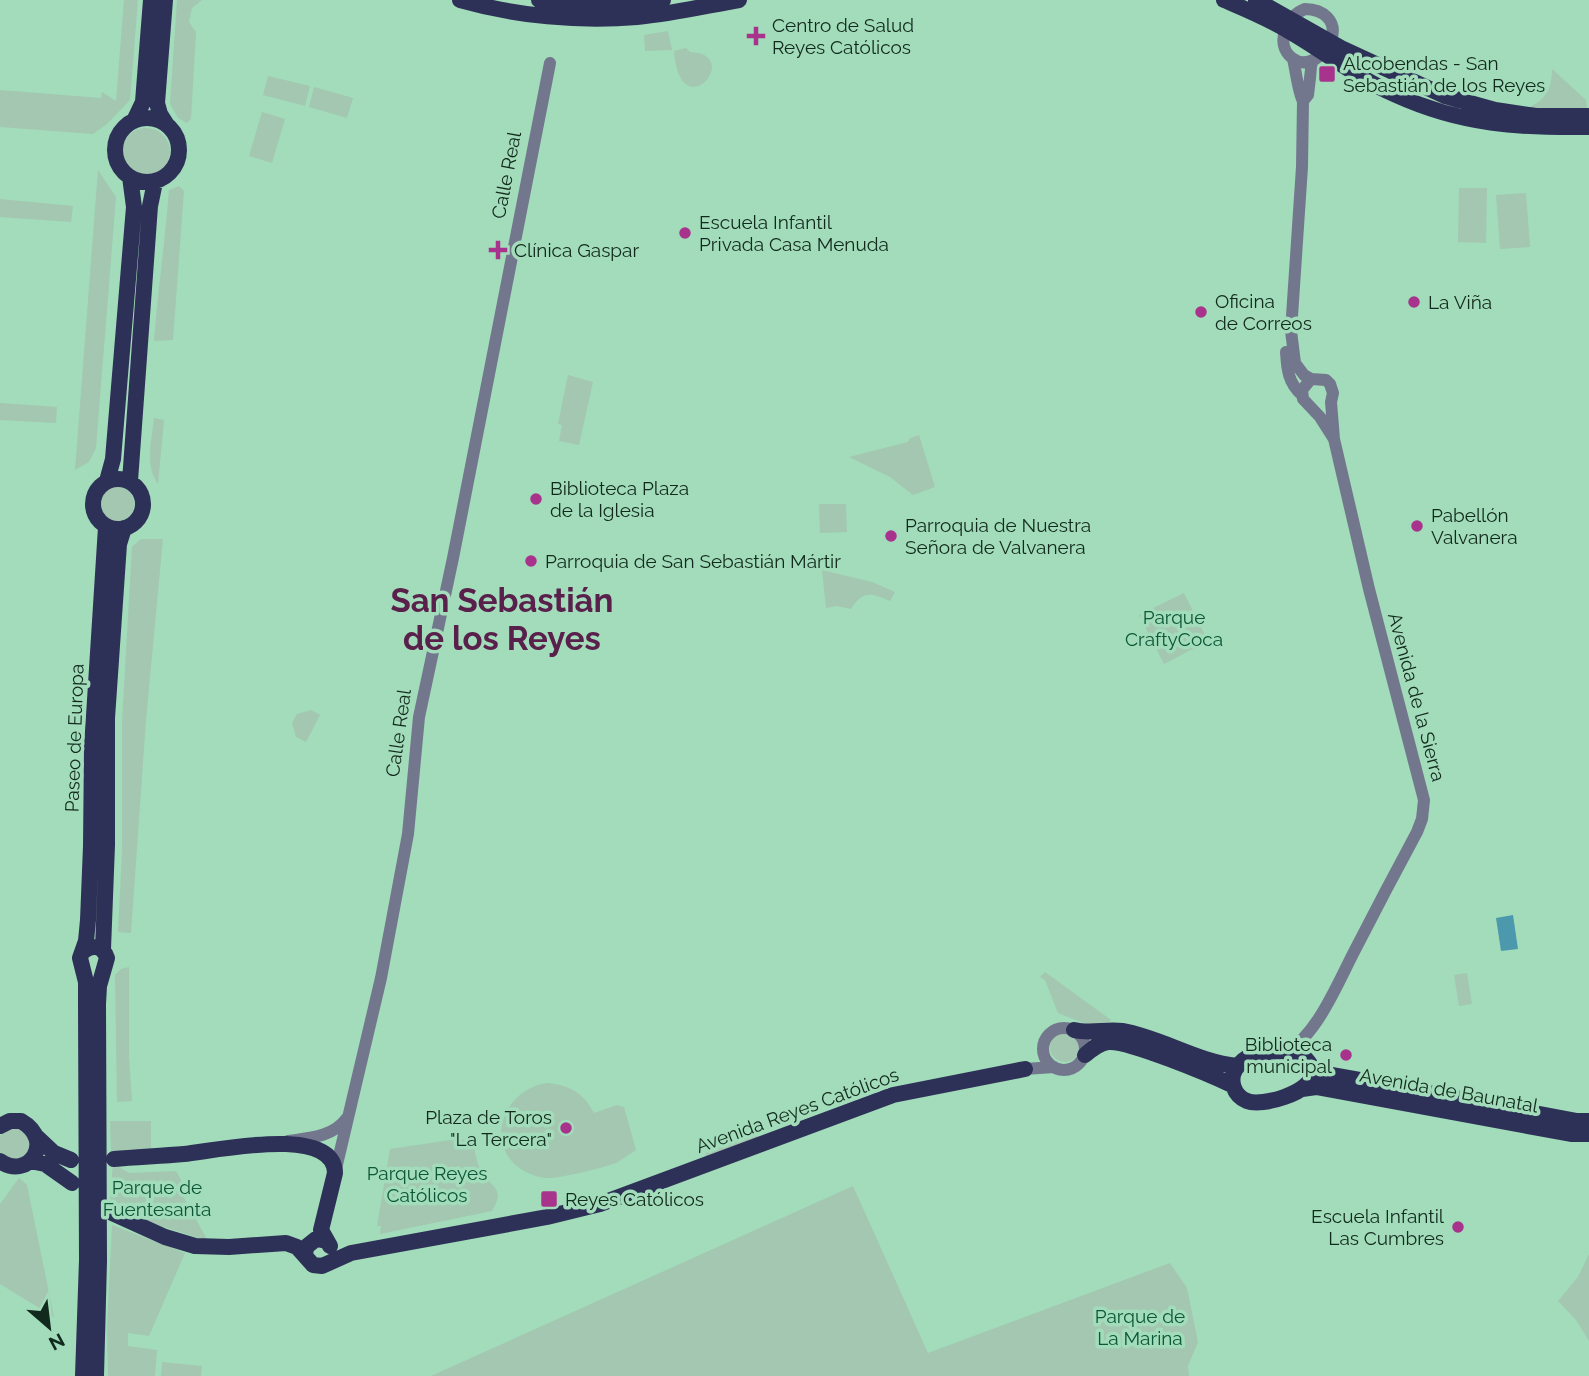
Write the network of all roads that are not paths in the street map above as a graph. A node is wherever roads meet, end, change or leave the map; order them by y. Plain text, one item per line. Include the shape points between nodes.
1 (151, 0) edge
2 (165, 0) edge
3 (460, 0) edge
4 (539, 0) edge
5 (663, 0) edge
6 (739, 0) edge
7 (1224, 0) edge
8 (1256, 0) edge
9 (1288, 23) junction
10 (1322, 52) junction
11 (1293, 59) junction
12 (550, 64) dead end
13 (1303, 101) junction
14 (1589, 116) edge
15 (134, 121) junction
16 (167, 125) junction
17 (1589, 127) edge
18 (130, 177) junction
19 (155, 182) junction
20 (1291, 331) junction
21 (1311, 379) junction
22 (1302, 395) junction
23 (1331, 402) junction
24 (1311, 408) junction
25 (1334, 439) junction
26 (107, 481) junction
27 (130, 481) junction
28 (106, 527) junction
29 (124, 528) junction
30 (103, 949) junction
31 (83, 951) junction
32 (84, 970) junction
33 (103, 970) junction
34 (1314, 1026) junction
35 (1074, 1030) junction
36 (1288, 1051) junction
37 (1044, 1053) junction
38 (1085, 1055) junction
39 (1309, 1063) junction
40 (1237, 1066) junction
41 (1054, 1067) junction
42 (1026, 1069) junction
43 (1232, 1085) junction
44 (1302, 1089) junction
45 (347, 1118) junction
46 (1589, 1121) edge
47 (1, 1124) edge
48 (1589, 1134) edge
49 (37, 1137) junction
50 (279, 1143) junction
51 (114, 1159) dead end
52 (71, 1160) dead end
53 (0, 1161) edge
54 (30, 1161) junction
55 (335, 1173) junction
56 (72, 1183) dead end
57 (112, 1213) dead end
58 (329, 1250) junction
59 (305, 1256) junction
60 (83, 1376) edge
61 (96, 1376) edge

1 - 15 main road via 143,102
2 - 16 main road via 157,103
3 - 6 main road via 577,18 640,17
4 - 5 main road via 601,6
7 - 9 main road
8 - 9 main road
9 - 10 main road
9 - 10 street via 1305,9 1321,13 1333,25
9 - 11 street via 1286,50
10 - 11 street via 1302,62
10 - 13 street
10 - 14 main road via 1495,110
10 - 17 main road via 1396,95 1447,114 1524,128
11 - 13 street
12 - 45 street, Calle Real via 419,717 408,834 381,978
13 - 20 street
15 - 16 main road via 150,118
15 - 18 main road via 123,130 116,147 117,161
16 - 19 main road via 177,137 180,155 172,171
18 - 19 main road
18 - 26 main road via 134,207 113,460
19 - 27 main road
20 - 21 street via 1295,363
20 - 22 street via 1286,345 1287,373
21 - 22 street
21 - 23 street via 1322,378 1330,384
22 - 24 street
23 - 24 street via 1321,409
23 - 25 street, Avenida de la Sierra
24 - 25 street, Avenida de la Sierra
25 - 34 street, Avenida de la Sierra via 1424,800 1417,832
26 - 27 main road
26 - 28 main road via 93,502 95,514
27 - 29 main road via 141,495 142,508 137,519
28 - 29 main road
28 - 31 main road, Paseo de Europa
29 - 30 main road, Paseo de Europa via 119,544 107,718
30 - 31 main road via 93,946
30 - 33 main road via 107,958
31 - 32 main road
32 - 33 main road via 94,974
32 - 60 main road via 87,1260
33 - 61 main road via 98,1004
34 - 36 street, Avenida de la Sierra
34 - 39 street, Avenida de la Sierra
35 - 37 street via 1061,1028 1051,1033
35 - 38 street
35 - 40 main road via 1121,1031 1215,1064
36 - 39 main road via 1299,1052
36 - 40 main road via 1252,1053
37 - 41 street
37 - 42 street
38 - 41 street via 1075,1067
38 - 43 main road via 1100,1045 1118,1043
39 - 44 main road via 1312,1076
39 - 46 main road, Avenida de Baunatal via 1320,1073
40 - 43 main road
41 - 42 street, Avenida Reyes Católicos
42 - 58 main road, Avenida Reyes Católicos via 893,1095 600,1204 351,1253
43 - 44 main road via 1247,1101 1258,1102 1275,1101
44 - 48 main road, Avenida de Baunatal via 1316,1087
45 - 50 street via 327,1134
45 - 55 street, Calle Real
47 - 49 main road via 21,1121
49 - 52 main road via 54,1153
49 - 54 main road via 36,1153
50 - 51 main road
50 - 55 main road via 325,1152 333,1159
53 - 54 main road via 11,1167
54 - 56 main road via 45,1164
55 - 58 main road, Calle Real via 321,1230
57 - 59 main road via 195,1246 286,1243
58 - 59 main road via 322,1266 313,1265
58 - 59 main road via 320,1239 306,1247

